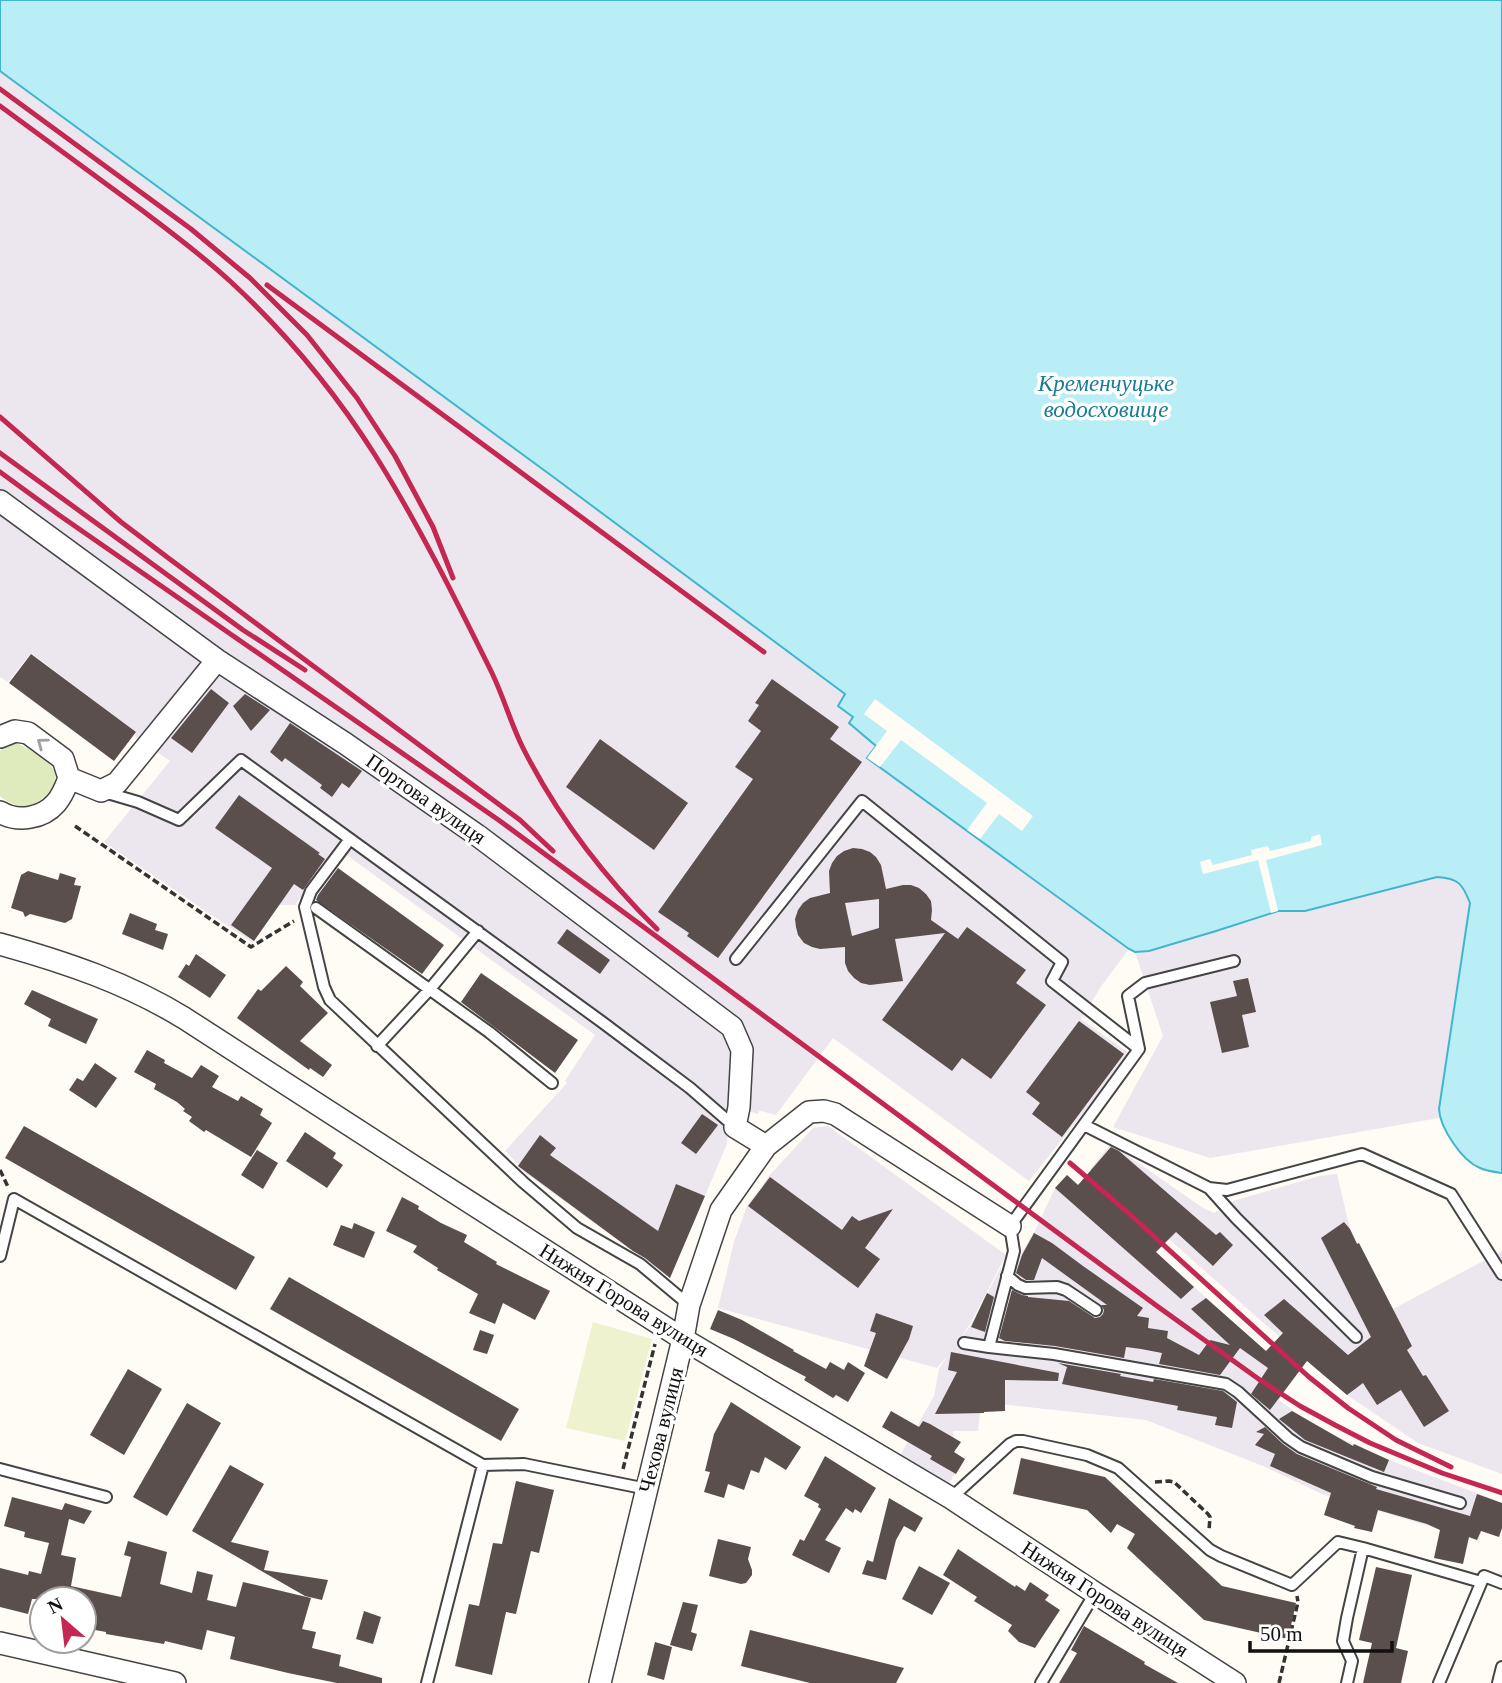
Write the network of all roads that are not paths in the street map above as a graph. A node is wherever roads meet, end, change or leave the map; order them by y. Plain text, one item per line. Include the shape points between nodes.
1 (0, 501) edge
2 (217, 660) junction
3 (0, 737) edge
4 (69, 778) junction
5 (101, 792) junction
6 (0, 812) edge
7 (350, 839) junction
8 (311, 911) junction
9 (478, 931) junction
10 (0, 944) edge
11 (736, 959) dead end
12 (1234, 961) dead end
13 (430, 989) junction
14 (377, 1046) junction
15 (1139, 1049) junction
16 (552, 1083) dead end
17 (1084, 1125) junction
18 (735, 1127) junction
19 (766, 1146) junction
20 (1209, 1188) junction
21 (1010, 1226) junction
22 (0, 1255) edge
23 (1502, 1274) edge
24 (1007, 1276) junction
25 (689, 1305) junction
26 (1096, 1310) dead end
27 (1356, 1337) dead end
28 (683, 1339) junction
29 (964, 1343) dead end
30 (989, 1347) junction
31 (483, 1465) junction
32 (0, 1469) edge
33 (647, 1489) junction
34 (106, 1496) dead end
35 (951, 1498) junction
36 (1460, 1503) dead end
37 (1363, 1548) junction
38 (1481, 1582) junction
39 (1502, 1583) edge
40 (1095, 1593) junction
41 (0, 1643) edge
42 (1502, 1667) edge
43 (175, 1683) edge
44 (427, 1683) edge
45 (600, 1683) edge
46 (1041, 1683) edge
47 (1235, 1683) edge
48 (1347, 1683) edge
49 (1439, 1683) edge
50 (1498, 1683) edge

1 - 2 street, Портова вулиця
2 - 5 street via 117,783
2 - 18 street, Портова вулиця via 477,835 732,1027 742,1050
4 -> 3 street via 63,759 28,733 15,731
4 - 5 street
4 - 6 street via 64,792 46,811 20,818
5 - 7 lane via 179,820 241,761
7 - 8 lane via 311,891 305,907
7 - 9 lane
8 - 13 lane
8 - 14 lane via 330,1000
9 - 13 lane
9 - 18 lane via 690,1088
10 - 28 street, Нижня Горова вулиця via 108,979 154,1000
11 - 15 lane via 862,800 1062,962 1052,981
12 - 15 lane via 1145,983 1128,996
13 - 14 lane
13 - 16 lane
14 - 25 lane via 577,1227 640,1264
15 - 17 lane
17 - 20 lane
17 - 21 lane
18 - 19 street
19 - 21 street, Чехова вулиця via 809,1112 835,1114
19 - 25 street, Чехова вулиця via 721,1210
20 - 23 lane via 1227,1190 1362,1154 1451,1194
20 - 27 lane
21 - 24 lane via 1014,1247
22 - 31 lane via 14,1199
24 - 26 lane via 1025,1288 1062,1288
24 - 30 lane
25 - 28 street, Чехова вулиця
28 - 33 street, Чехова вулиця
28 - 35 street, Нижня Горова вулиця
29 - 30 lane
30 - 36 lane via 1226,1384 1301,1447 1372,1477
31 - 33 lane via 524,1464
31 - 44 lane
32 - 34 lane
33 - 45 street, Чехова вулиця
35 - 37 lane via 1019,1440 1100,1459 1123,1471 1204,1545 1292,1585 1338,1542
35 - 40 street, Нижня Горова вулиця
37 - 38 lane
37 - 48 lane via 1343,1641 1352,1661
38 - 39 lane via 1484,1576
38 - 49 lane
40 - 46 lane
40 - 47 street, Нижня Горова вулиця
41 - 43 street
42 - 50 lane

